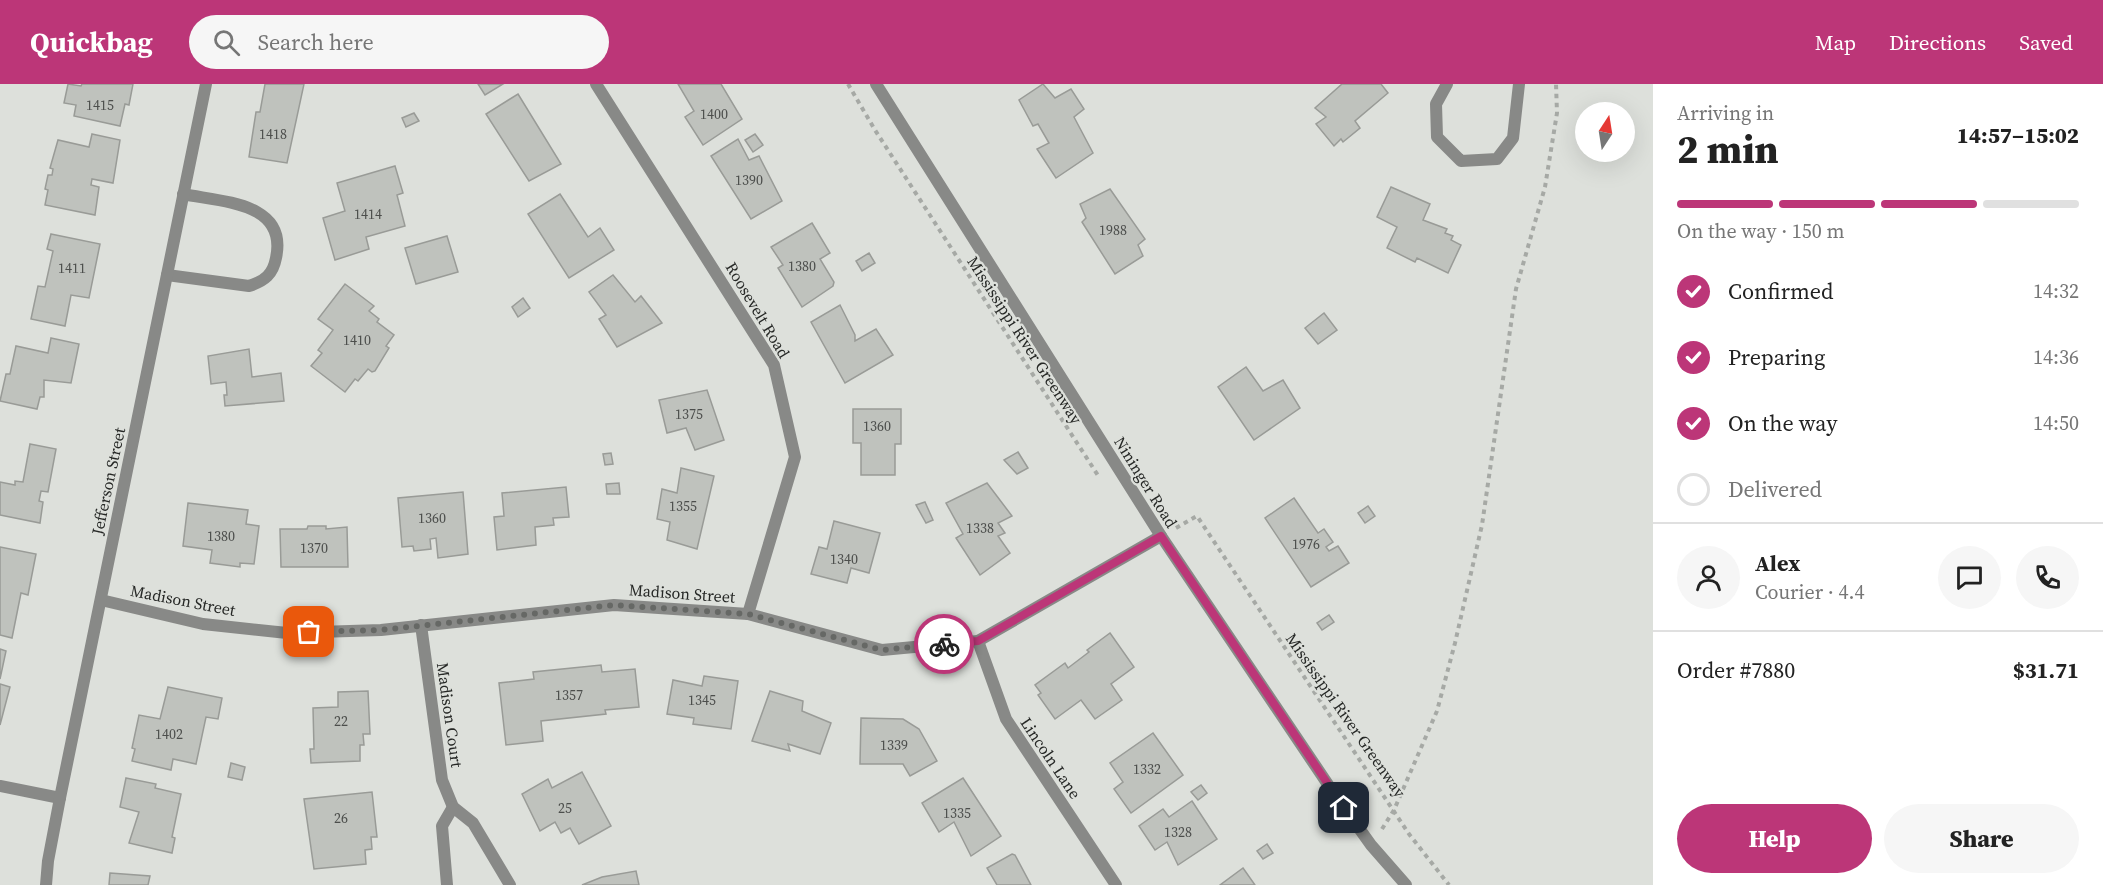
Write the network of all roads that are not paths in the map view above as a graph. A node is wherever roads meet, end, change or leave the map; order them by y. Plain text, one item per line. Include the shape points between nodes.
1 (206, 84) edge
2 (596, 84) edge
3 (876, 84) edge
4 (1447, 84) edge
5 (1519, 84) edge
6 (183, 194) junction
7 (167, 275) junction
8 (1161, 536) junction
9 (100, 600) junction
10 (748, 614) junction
11 (421, 625) junction
12 (978, 641) junction
13 (0, 786) edge
14 (60, 798) junction
15 (453, 807) junction
16 (46, 885) edge
17 (447, 885) edge
18 (510, 885) edge
19 (1116, 885) edge
20 (1406, 885) edge

1 - 6 street, Jefferson Street
2 - 10 street, Roosevelt Road via 774,365 795,457
3 - 8 street, Nininger Road
4 - 5 street via 1436,104 1437,137 1461,161 1497,159 1512,138
6 - 7 street, Jefferson Street
6 - 7 street via 264,214 277,232 279,247 270,275 249,286
7 - 9 street, Jefferson Street
8 - 12 street, Madison Street
8 - 20 street, Nininger Road via 1331,789
9 - 11 street, Madison Street via 203,624 287,633
9 - 14 street, Jefferson Street
10 - 11 street, Madison Street via 614,605
10 - 12 street, Madison Street via 882,650
11 - 15 street, Madison Court via 442,780
12 - 19 street, Lincoln Lane via 1006,719
13 - 14 street
14 - 16 street, Jefferson Street
15 - 17 street via 442,826
15 - 18 street, Madison Court via 474,823

